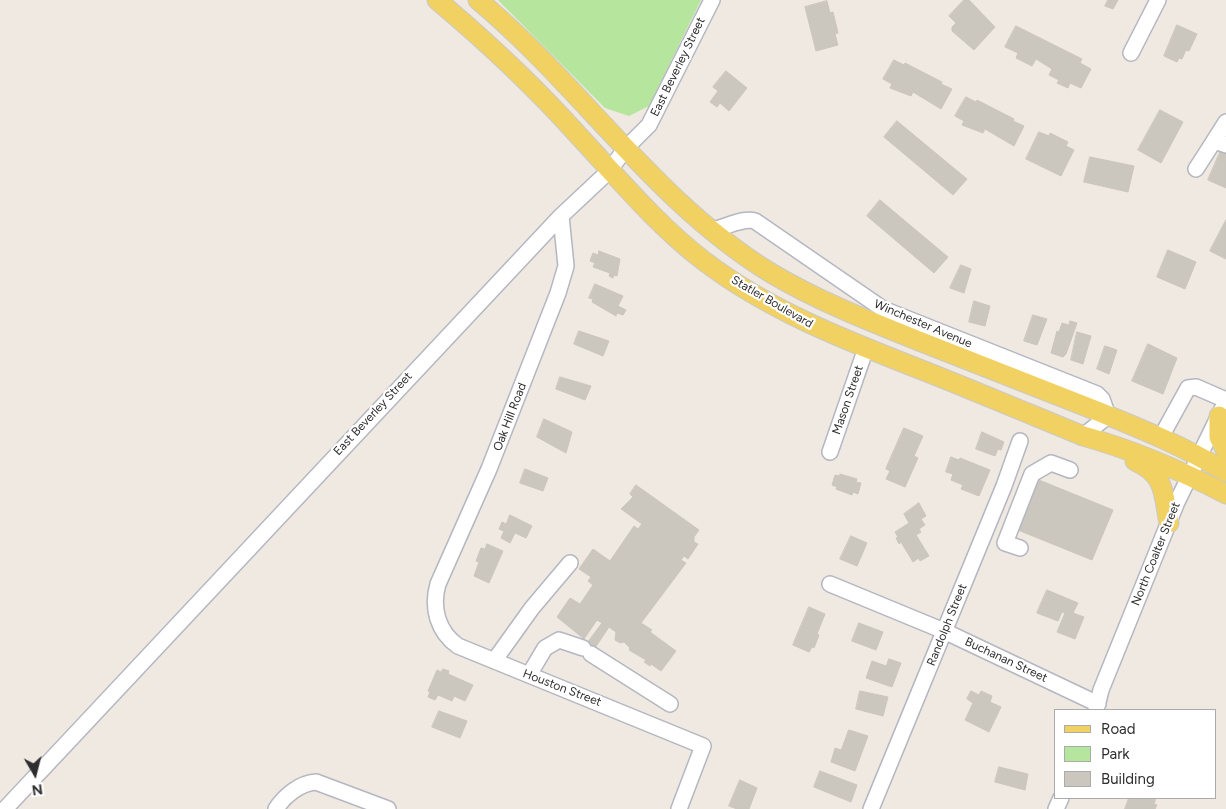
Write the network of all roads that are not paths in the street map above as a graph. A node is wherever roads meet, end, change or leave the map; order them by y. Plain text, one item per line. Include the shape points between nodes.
1 (437, 0) edge
2 (478, 0) edge
3 (712, 0) edge
4 (1158, 0) edge
5 (1131, 53) dead end
6 (1226, 122) edge
7 (1220, 143) edge
8 (626, 148) junction
9 (1196, 169) dead end
10 (609, 170) junction
11 (561, 216) junction
12 (711, 230) junction
13 (866, 348) junction
14 (1224, 406) edge
15 (1108, 416) junction
16 (1083, 436) junction
17 (1161, 437) junction
18 (1020, 441) dead end
19 (1226, 451) edge
20 (830, 452) dead end
21 (1199, 457) junction
22 (1070, 470) dead end
23 (1226, 472) edge
24 (1190, 476) junction
25 (1226, 494) edge
26 (1169, 523) junction
27 (1020, 548) dead end
28 (570, 563) dead end
29 (830, 584) dead end
30 (436, 614) joint
31 (944, 631) junction
32 (568, 643) junction
33 (592, 654) junction
34 (494, 661) junction
35 (529, 675) junction
36 (670, 704) dead end
37 (1097, 707) edge
38 (5, 809) edge
39 (276, 809) edge
40 (388, 809) edge
41 (679, 809) edge
42 (871, 809) edge

1 - 10 main road, Statler Boulevard via 485,40 534,88
2 - 8 main road, Statler Boulevard via 534,51
3 - 8 street, East Beverley Street via 649,125
4 - 5 street
6 - 7 street
7 - 9 street
8 - 10 street, East Beverley Street
8 - 12 main road, Statler Boulevard via 669,195
10 - 11 street, East Beverley Street
10 - 13 main road, Statler Boulevard via 704,261 775,306
11 - 30 street, Oak Hill Road via 566,266 558,293 489,469 438,584
11 - 38 street, East Beverley Street
12 - 15 main road, Statler Boulevard via 755,262 810,295
12 - 15 street, Winchester Avenue via 740,220 755,221 883,309 1092,392 1102,399
13 - 16 main road, Statler Boulevard
13 - 20 street, Mason Street
14 - 17 street via 1196,387 1188,388
14 - 19 main road via 1219,437
14 - 21 street, North Coalter Street
15 - 16 street
15 - 17 main road, Statler Boulevard
16 - 24 main road, Statler Boulevard via 1124,448
16 - 26 main road via 1154,472 1162,485
17 - 21 main road, Statler Boulevard
18 - 31 street, Randolph Street
21 - 23 main road, Statler Boulevard
21 - 24 street, North Coalter Street
22 - 27 street via 1051,463 1032,474 1005,543
24 - 25 main road, Statler Boulevard
24 - 26 street, North Coalter Street
26 - 37 street, North Coalter Street
28 - 34 street
29 - 31 street, Buchanan Street
30 - 34 street, Houston Street via 442,629 454,643
31 - 37 street, Buchanan Street
31 - 42 street, Randolph Street
32 - 33 street
32 - 33 street via 589,660
32 - 35 street via 559,640 545,648
33 - 36 street
34 - 35 street, Houston Street
35 - 41 street, Houston Street via 703,746
39 - 40 street via 283,797 310,782

